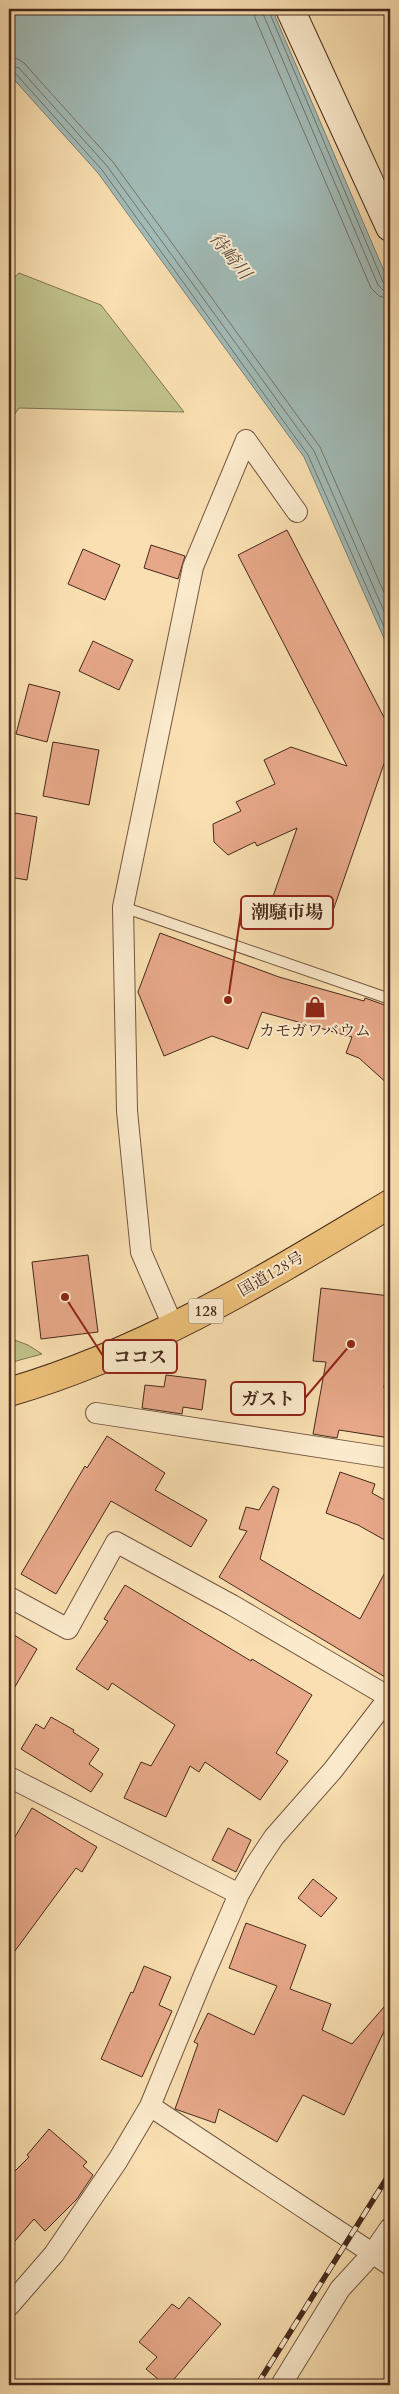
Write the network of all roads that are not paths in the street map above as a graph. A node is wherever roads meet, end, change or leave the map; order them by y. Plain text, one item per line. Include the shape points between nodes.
1 (290, 9) edge
2 (390, 227) edge
3 (297, 512) dead end
4 (123, 907) junction
5 (390, 999) edge
6 (390, 1204) edge
7 (174, 1328) junction
8 (9, 1392) edge
9 (96, 1413) dead end
10 (390, 1458) edge
11 (9, 1597) edge
12 (390, 1697) edge
13 (9, 1778) edge
14 (240, 1894) junction
15 (150, 2106) junction
16 (390, 2228) edge
17 (390, 2244) edge
18 (372, 2254) junction
19 (390, 2265) edge
20 (9, 2306) edge
21 (281, 2385) edge

1 - 2 street
3 - 4 street via 246,440 192,567
4 - 5 lane
4 - 7 street via 127,1111 140,1252
6 - 7 highway, 国道128号 / 128 via 232,1298
7 - 8 highway, 国道128号 / 128 via 78,1370
9 - 10 street
11 - 12 street via 68,1629 116,1542
12 - 14 street via 333,1770 274,1837
13 - 14 street
14 - 15 street
15 - 18 street
15 - 20 street via 54,2254
16 - 18 street
17 - 18 street
18 - 19 street
18 - 21 street via 340,2289

